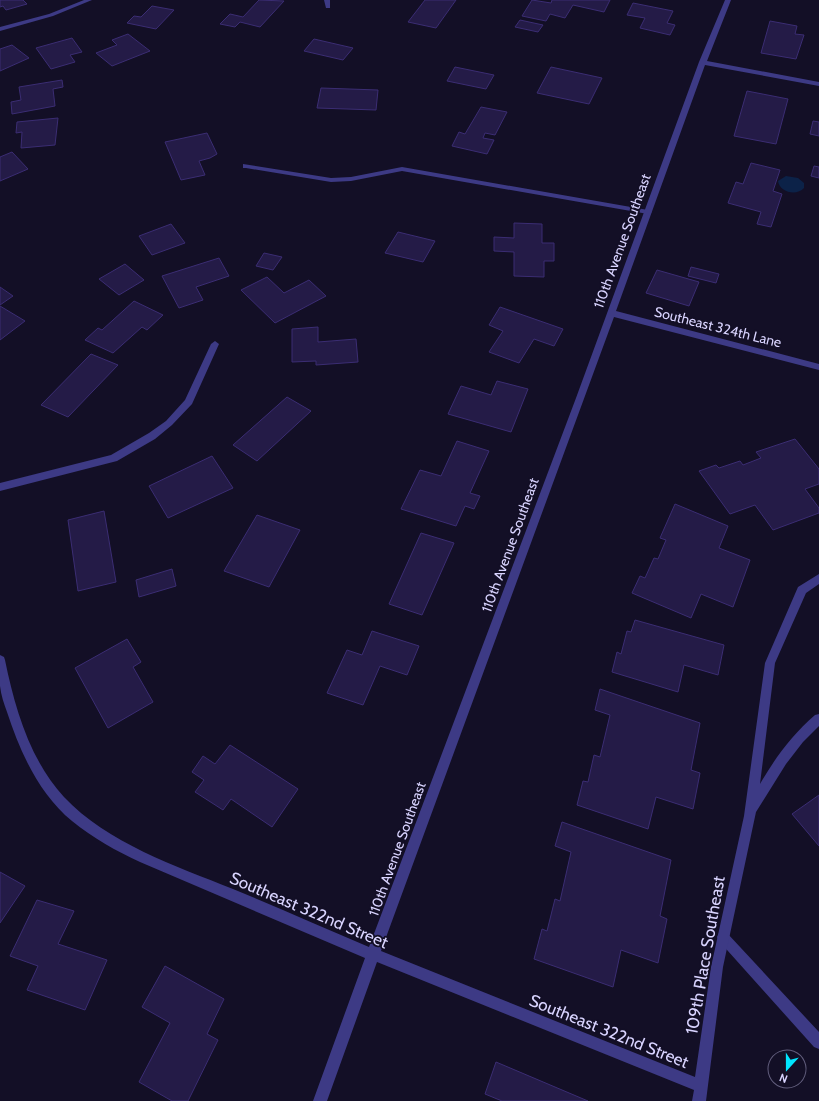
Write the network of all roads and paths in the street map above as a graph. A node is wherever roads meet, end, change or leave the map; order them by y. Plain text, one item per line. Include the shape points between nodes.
1 (89, 0) edge
2 (328, 0) edge
3 (728, 0) edge
4 (328, 7) dead end
5 (0, 29) edge
6 (702, 62) junction
7 (819, 84) edge
8 (246, 166) dead end
9 (648, 212) junction
10 (611, 313) junction
11 (215, 344) dead end
12 (819, 367) edge
13 (0, 487) edge
14 (819, 578) edge
15 (0, 660) edge
16 (819, 719) edge
17 (750, 816) junction
18 (723, 937) junction
19 (372, 956) junction
20 (819, 1042) edge
21 (701, 1086) junction
22 (320, 1101) edge
23 (699, 1101) edge

1 - 5 street via 51,15
2 - 4 street
3 - 6 street, 110th Avenue Southeast
6 - 7 street
6 - 9 street, 110th Avenue Southeast
8 - 9 street via 331,180 351,179 402,169
9 - 10 street, 110th Avenue Southeast
10 - 12 street, Southeast 324th Lane
10 - 19 street, 110th Avenue Southeast
11 - 13 street via 189,402 152,436 114,458
14 - 17 street, 109th Place Southeast via 802,590 770,663
15 - 19 street, Southeast 322nd Street via 15,718 32,760 54,796 80,820 94,831 137,855
16 - 17 street, 109th Place Southeast via 809,727 770,777
17 - 18 street, 109th Place Southeast
18 - 20 street
18 - 21 street, 109th Place Southeast
19 - 21 street, Southeast 322nd Street
19 - 22 street, 110th Avenue Southeast
21 - 23 street, 109th Place Southeast

